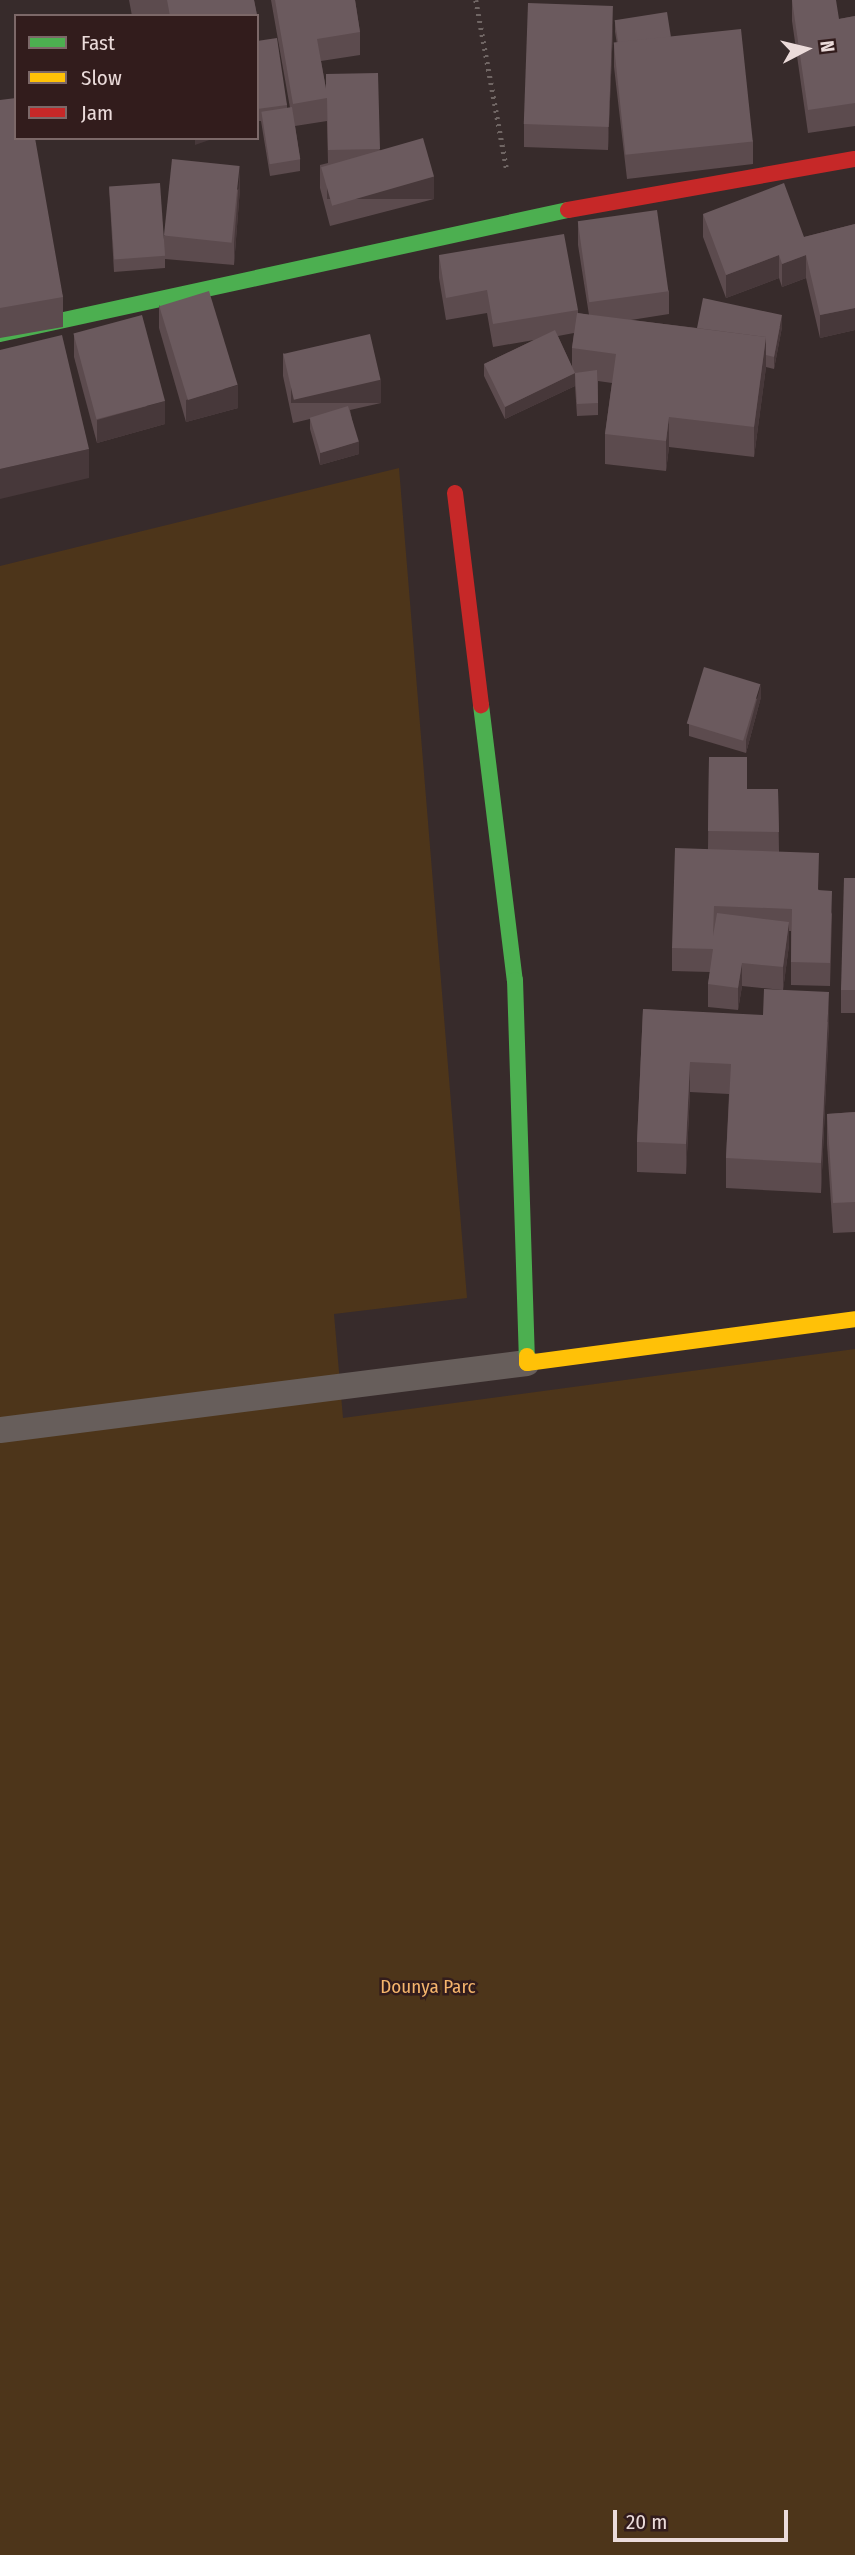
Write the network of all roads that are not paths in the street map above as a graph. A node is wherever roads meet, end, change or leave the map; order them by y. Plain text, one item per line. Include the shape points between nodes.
1 (855, 159) edge
2 (0, 334) edge
3 (455, 493) dead end
4 (855, 1319) edge
5 (527, 1363) junction
6 (0, 1430) edge

1 - 2 street via 516,219
3 - 5 street via 515,979
4 - 5 street
5 - 6 lane

